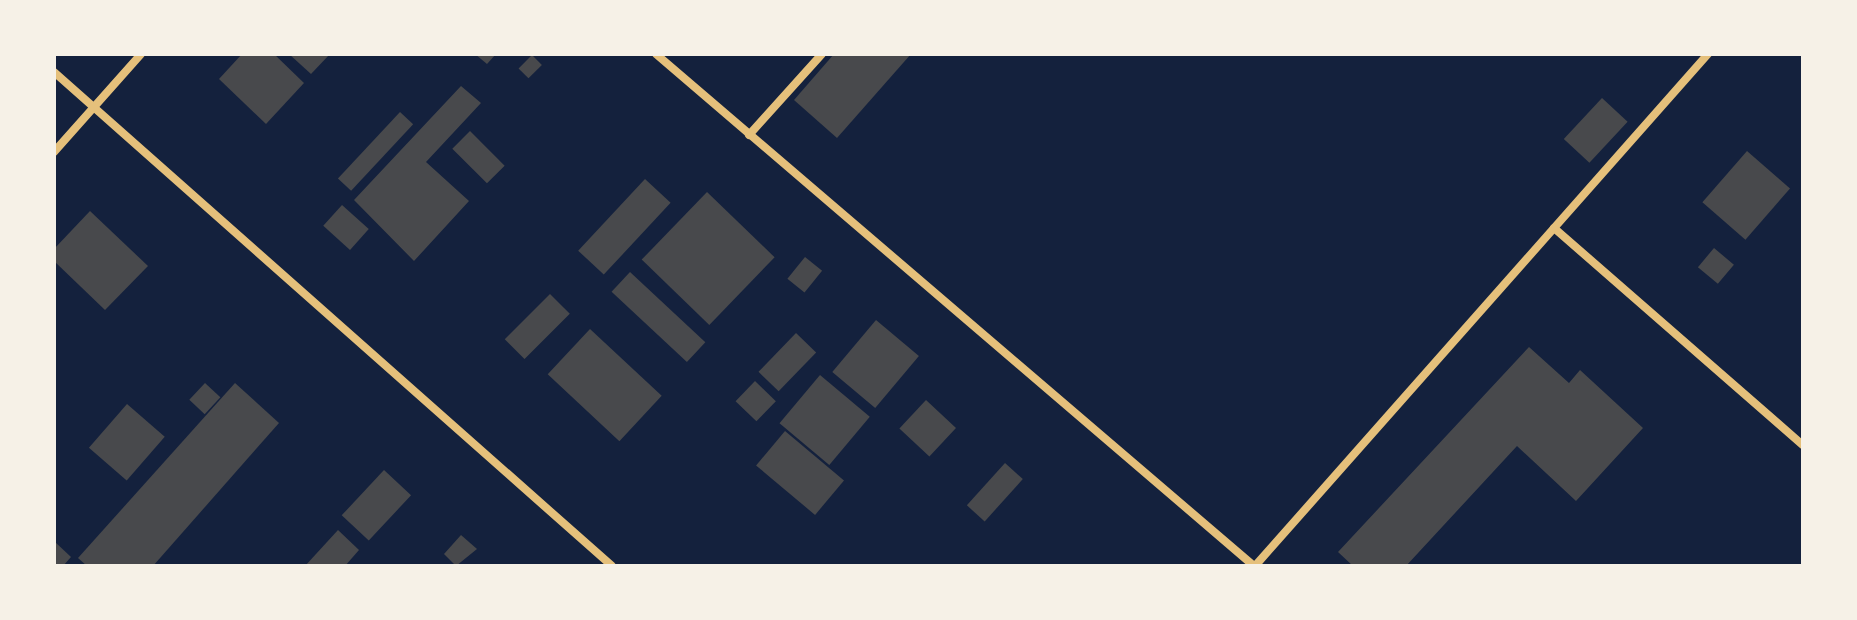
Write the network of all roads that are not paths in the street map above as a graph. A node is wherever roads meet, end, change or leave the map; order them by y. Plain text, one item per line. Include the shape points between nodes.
1 (141, 54) edge
2 (656, 54) edge
3 (822, 54) edge
4 (1708, 54) edge
5 (54, 72) edge
6 (94, 107) junction
7 (749, 135) junction
8 (54, 152) edge
9 (1554, 228) junction
10 (1803, 445) edge
11 (612, 566) edge
12 (1254, 566) edge

1 - 6 street
2 - 7 street
3 - 7 street
4 - 9 street
5 - 6 street
6 - 8 street
6 - 11 street
7 - 12 street
9 - 10 street
9 - 12 street

